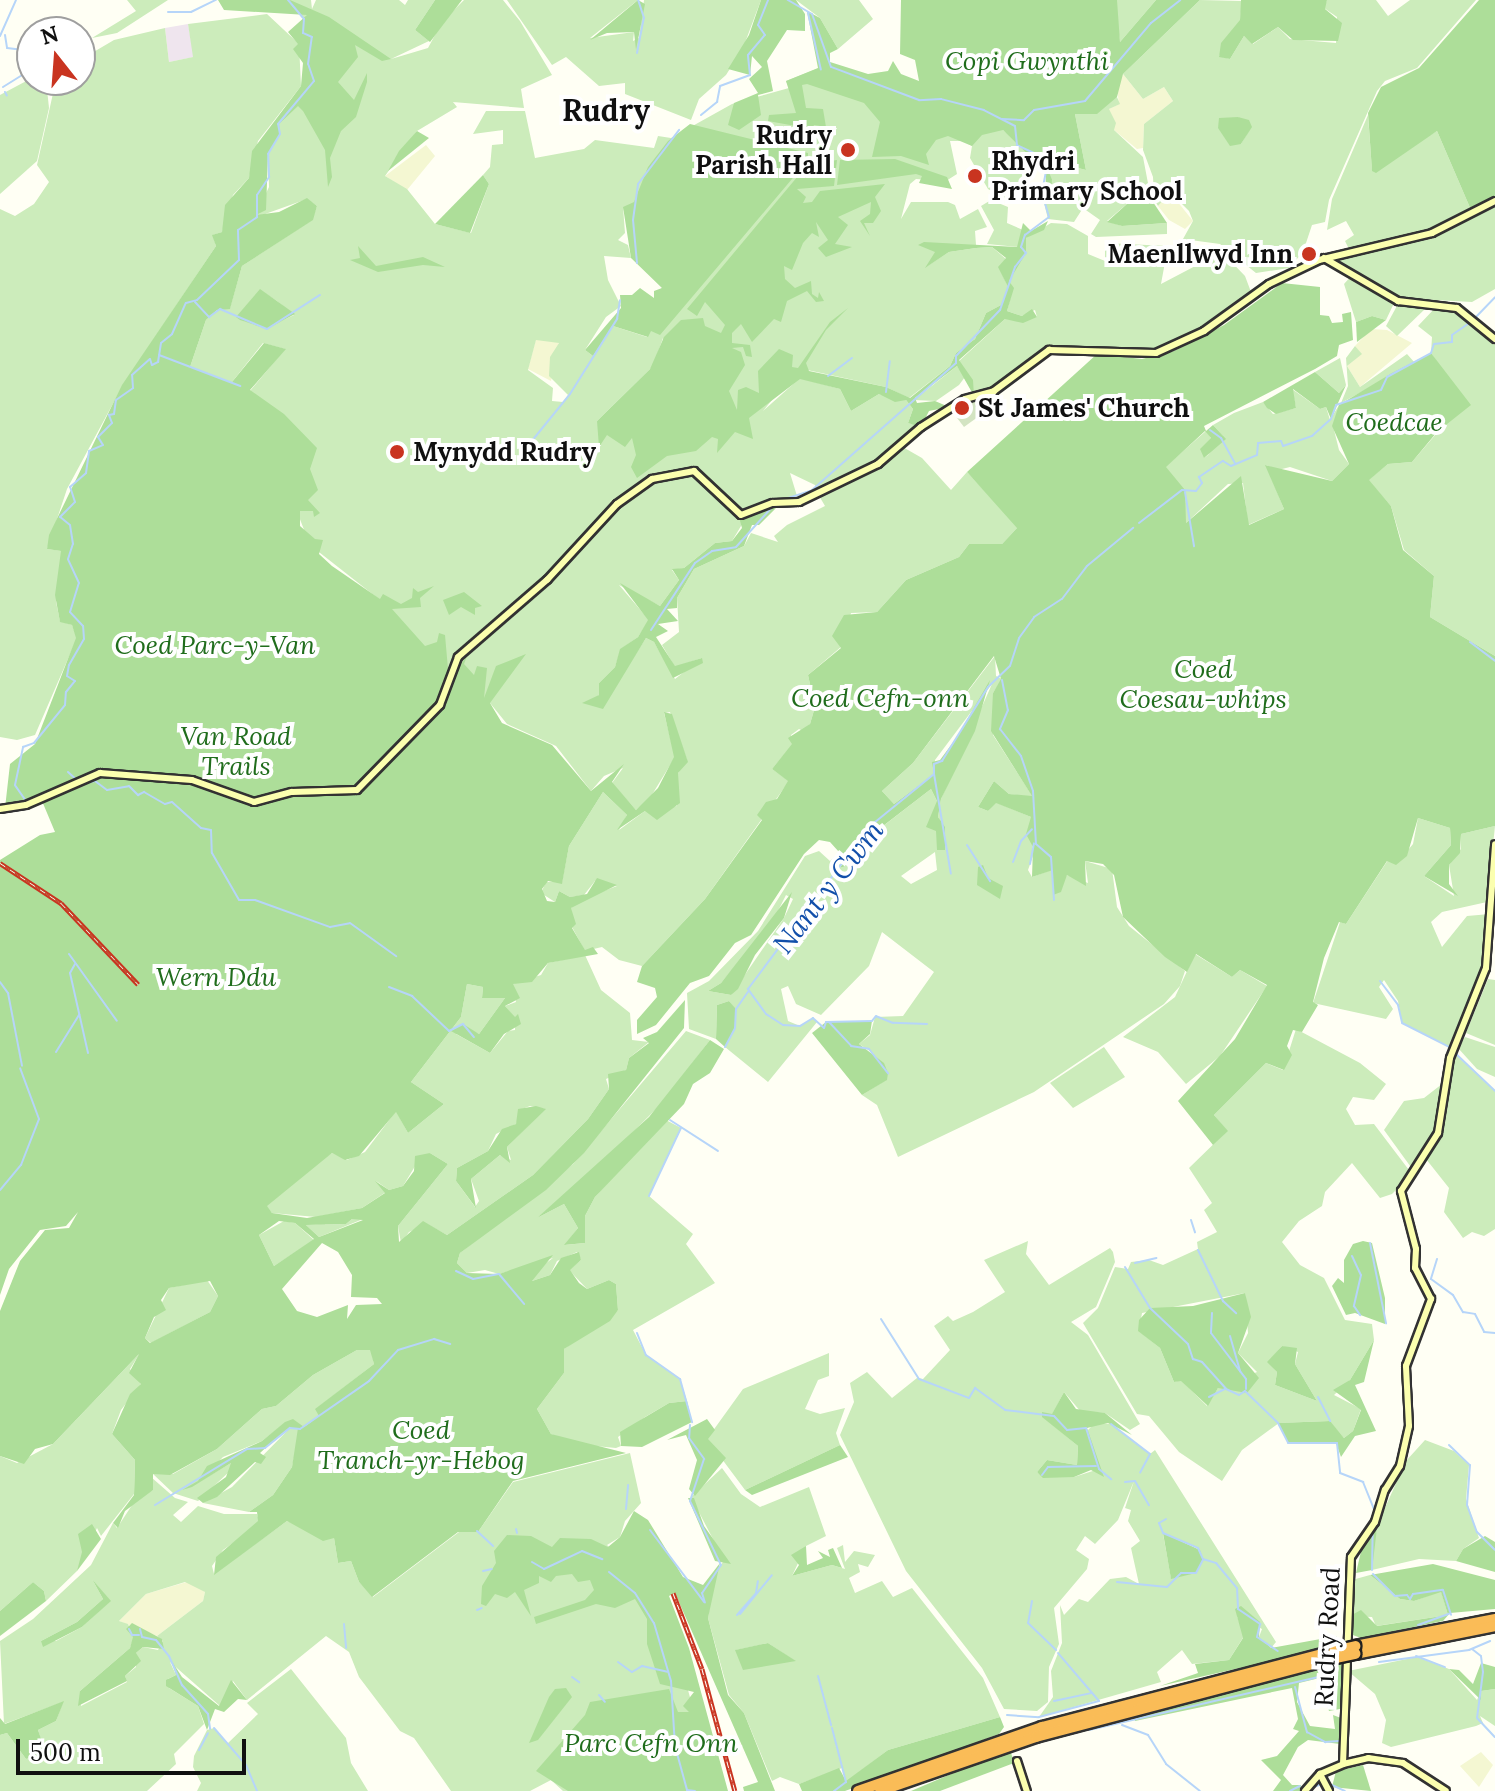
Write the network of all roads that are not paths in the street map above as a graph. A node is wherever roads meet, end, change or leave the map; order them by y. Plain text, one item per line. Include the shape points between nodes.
1 (1495, 201) edge
2 (1324, 258) junction
3 (1495, 339) edge
4 (0, 809) edge
5 (1495, 844) edge
6 (1495, 1619) edge
7 (1495, 1626) edge
8 (1355, 1650) junction
9 (1333, 1655) junction
10 (1017, 1761) dead end
11 (1343, 1764) junction
12 (1320, 1774) junction
13 (858, 1791) edge
14 (880, 1791) edge
15 (1027, 1791) edge
16 (1305, 1791) edge
17 (1329, 1791) edge
18 (1446, 1791) edge

1 - 2 street via 1432,233
2 - 3 street via 1398,301 1457,308
2 - 4 street via 1269,284 1212,327 1156,353 1049,350 994,391 965,399 921,427 872,468 799,502 773,503 744,515 691,470 645,482 606,514 547,580 458,657 440,705 357,790 292,792 254,802 192,780 108,772 26,805
5 - 11 street, Rudry Road via 1486,968 1450,1058 1438,1133 1401,1191 1416,1249 1415,1268 1431,1299 1406,1366 1409,1426 1400,1466 1350,1566
6 - 8 highway
7 - 8 highway
8 - 9 highway, bridge
9 - 13 highway via 1042,1727
9 - 14 highway via 1036,1737
10 - 15 street
11 - 12 street
11 - 18 street via 1368,1758 1403,1763
12 - 16 street
12 - 17 street

